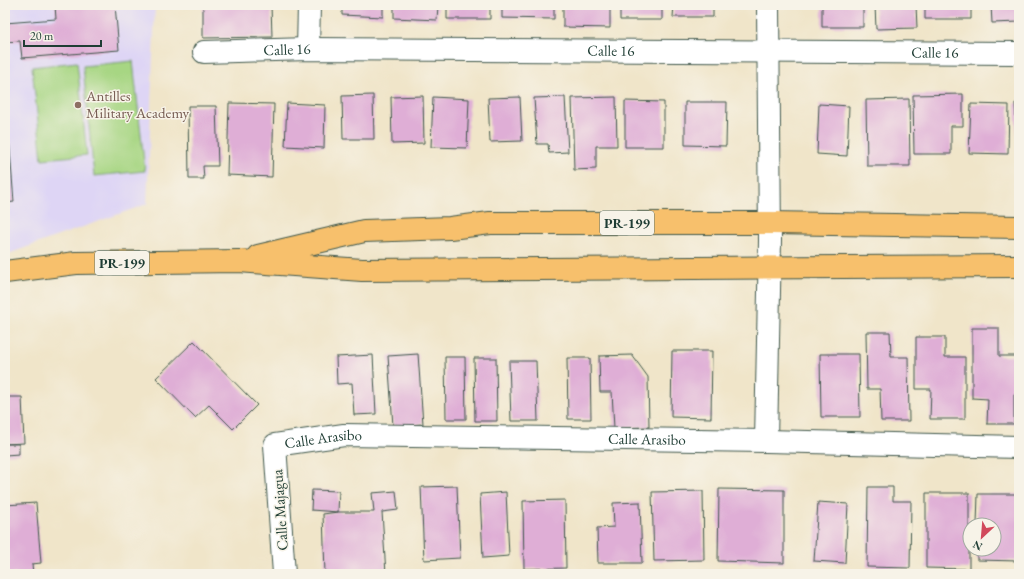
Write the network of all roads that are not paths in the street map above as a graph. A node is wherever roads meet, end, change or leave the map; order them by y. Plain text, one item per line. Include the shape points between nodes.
1 (309, 5) edge
2 (768, 5) edge
3 (308, 49) junction
4 (204, 52) dead end
5 (768, 52) junction
6 (1019, 53) edge
7 (770, 223) junction
8 (1019, 228) edge
9 (239, 261) junction
10 (1019, 266) edge
11 (770, 268) junction
12 (5, 272) edge
13 (766, 441) junction
14 (276, 445) joint
15 (1019, 447) edge
16 (284, 574) edge

1 - 3 street
2 - 5 street
3 - 4 street, Calle 16
3 - 5 street, Calle 16
5 - 6 street, Calle 16
5 - 7 street
7 - 8 main road, PR-199
7 - 9 main road, PR-199 via 490,223 450,228 364,231
7 - 11 street
9 - 11 main road, PR-199 via 362,270
9 - 12 main road, PR-199 via 76,263
10 - 11 main road, PR-199
11 - 13 street
13 - 14 street, Calle Arasibo via 344,435
13 - 15 street, Calle Arasibo
14 - 16 street, Calle Majagua

